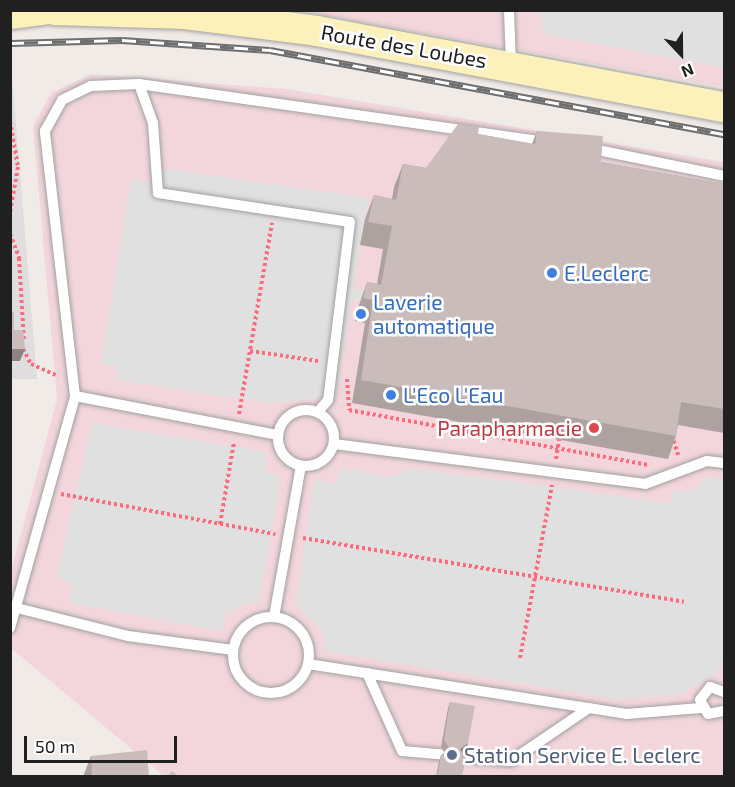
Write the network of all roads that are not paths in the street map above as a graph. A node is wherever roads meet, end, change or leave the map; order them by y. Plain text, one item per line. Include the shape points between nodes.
1 (43, 10) edge
2 (54, 10) edge
3 (509, 10) edge
4 (10, 14) edge
5 (511, 64) junction
6 (139, 84) junction
7 (724, 105) edge
8 (558, 143) edge
9 (570, 145) edge
10 (724, 176) edge
11 (75, 396) junction
12 (318, 412) junction
13 (278, 435) junction
14 (334, 444) junction
15 (724, 463) edge
16 (301, 466) junction
17 (17, 608) junction
18 (274, 617) junction
19 (10, 628) edge
20 (233, 650) junction
21 (308, 664) junction
22 (367, 673) junction
23 (724, 688) edge
24 (589, 708) junction
25 (701, 708) junction
26 (724, 711) edge
27 (440, 754) edge
28 (465, 757) edge

1 - 4 main road
2 - 5 main road, Route des Loubes via 185,14
3 - 5 lane
5 - 7 main road, Route des Loubes
6 - 8 lane
6 - 11 lane via 91,86 62,99 45,130
6 - 12 lane via 153,123 158,193 350,222 328,400
9 - 10 lane
11 - 13 lane
11 - 17 lane
12 - 13 lane via 291,415
12 - 14 lane via 332,425
13 - 16 lane via 286,458
14 - 15 lane via 645,484 707,461
14 - 16 lane via 323,461
16 - 18 lane
17 - 19 lane
17 - 20 lane via 128,636
18 - 20 lane via 244,628
18 - 21 lane via 300,629
20 - 21 lane via 238,675 258,691 294,685
21 - 22 lane
22 - 24 lane
22 - 27 lane via 402,751
23 - 25 lane via 703,692
24 - 25 lane via 626,714
24 - 28 lane via 511,761
25 - 26 lane via 713,716

